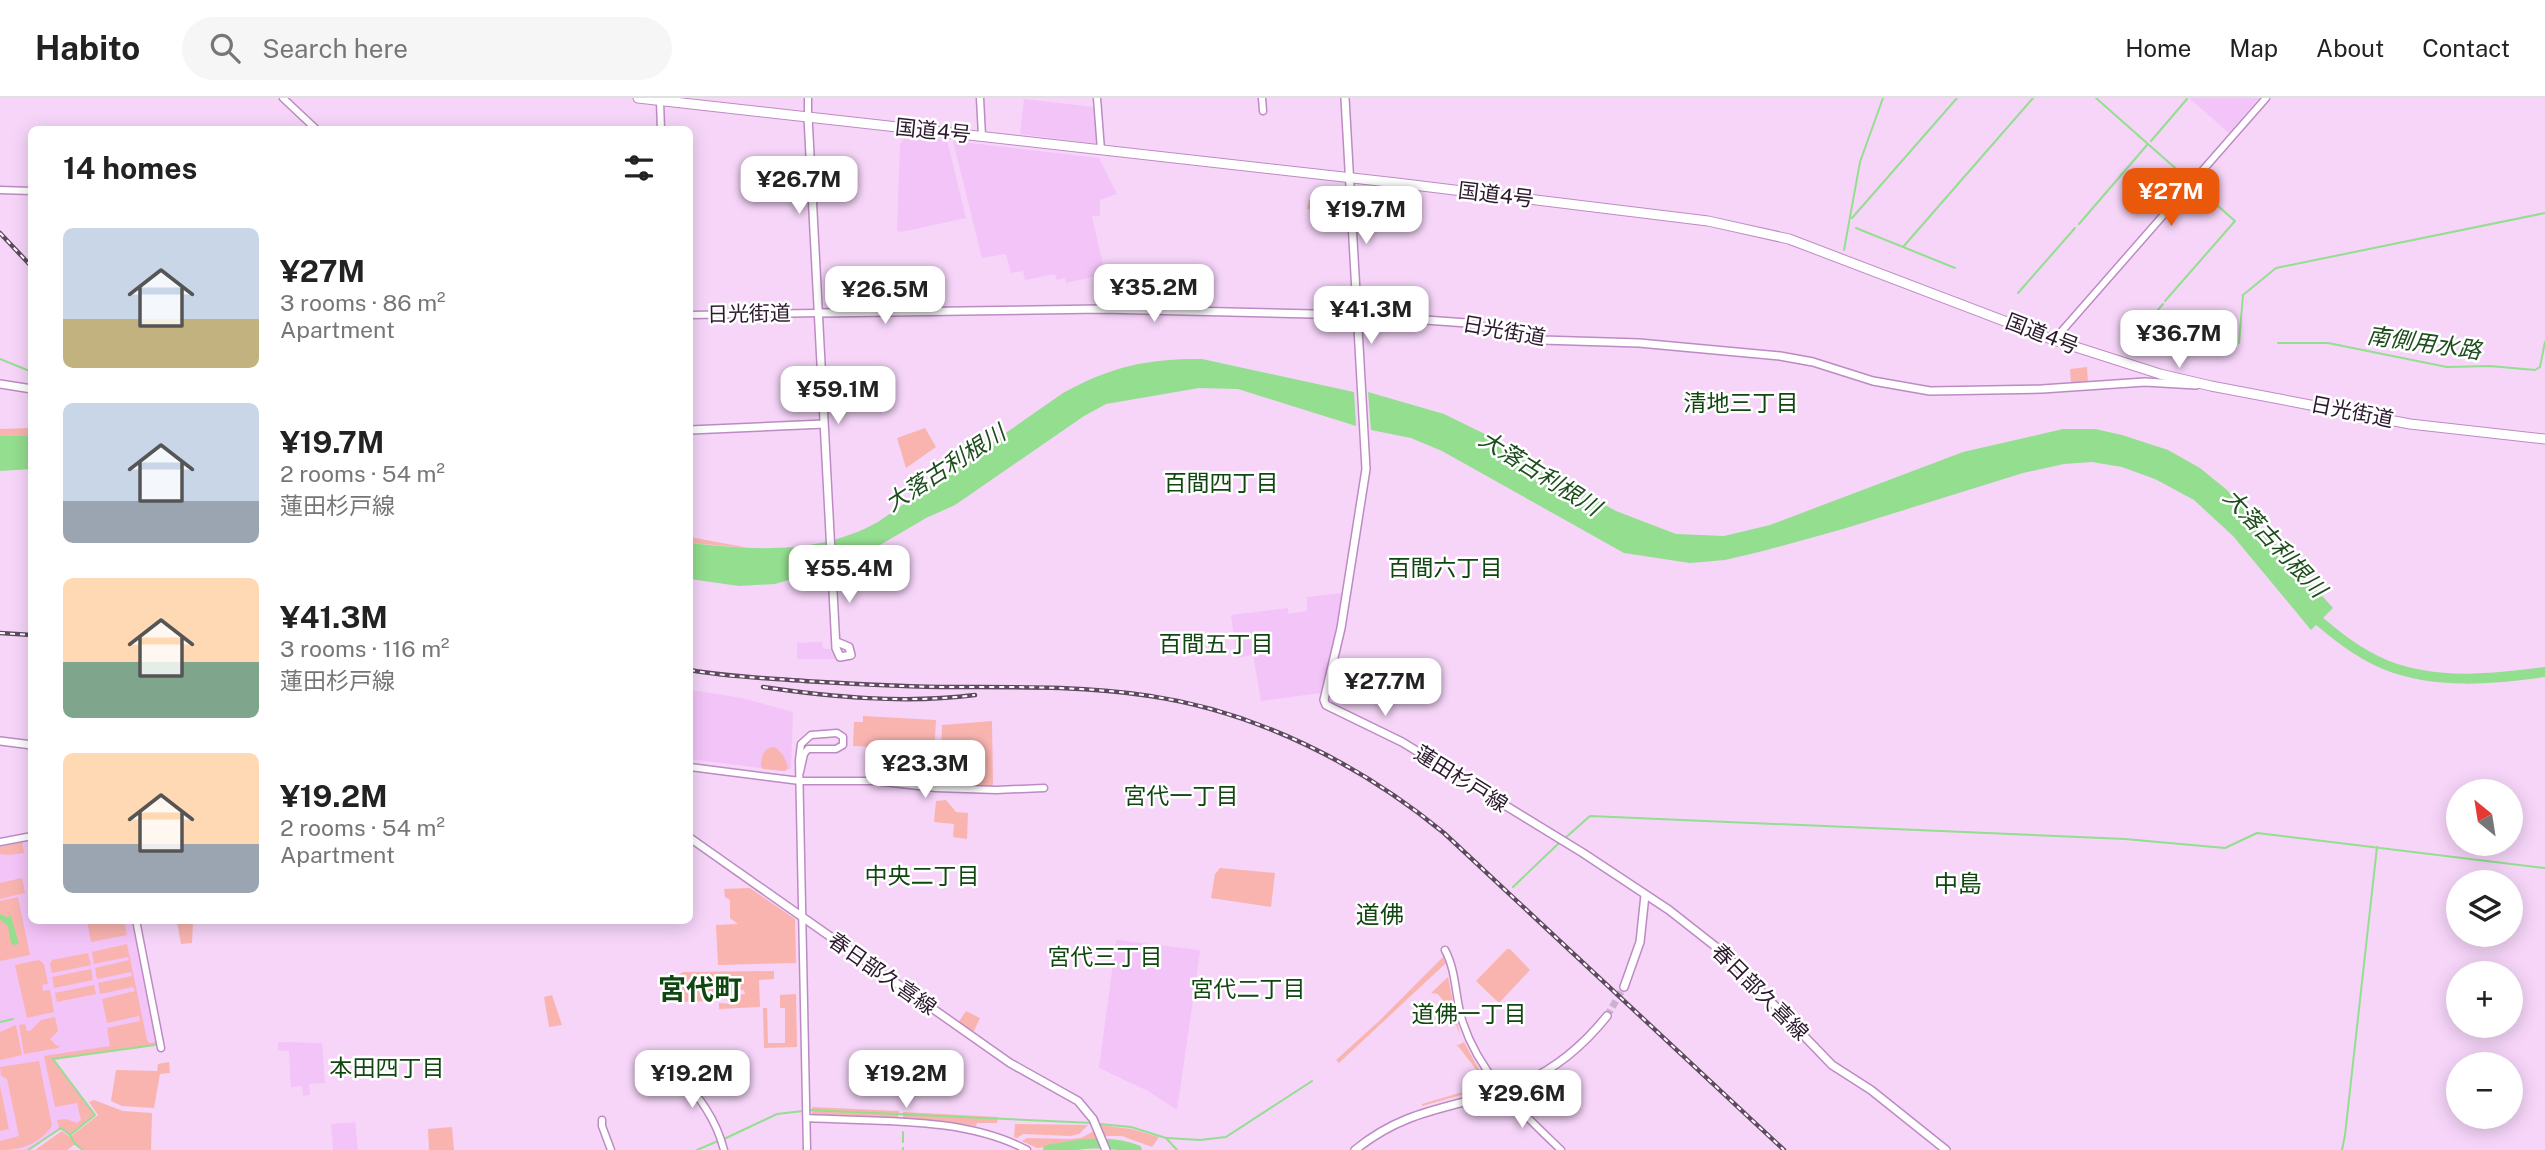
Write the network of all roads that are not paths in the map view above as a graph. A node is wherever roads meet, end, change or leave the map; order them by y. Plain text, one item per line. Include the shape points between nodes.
1 (283, 98) edge
2 (638, 98) edge
3 (808, 98) edge
4 (980, 98) edge
5 (1097, 98) edge
6 (1262, 98) edge
7 (1345, 98) edge
8 (2266, 98) edge
9 (660, 99) edge
10 (1263, 111) dead end
11 (808, 117) junction
12 (313, 126) edge
13 (661, 126) edge
14 (982, 136) junction
15 (1101, 150) junction
16 (1348, 179) junction
17 (0, 190) edge
18 (28, 191) edge
19 (818, 313) junction
20 (693, 315) edge
21 (1356, 315) junction
22 (2054, 340) junction
23 (2145, 369) junction
24 (2160, 374) junction
25 (2145, 382) junction
26 (0, 384) edge
27 (2211, 386) junction
28 (28, 388) edge
29 (824, 424) junction
30 (693, 430) edge
31 (2545, 439) edge
32 (836, 642) dead end
33 (0, 741) edge
34 (28, 744) edge
35 (693, 767) edge
36 (800, 772) junction
37 (800, 780) junction
38 (1044, 788) dead end
39 (28, 837) edge
40 (693, 840) edge
41 (0, 842) edge
42 (1645, 895) junction
43 (802, 916) junction
44 (137, 924) edge
45 (1445, 950) dead end
46 (1623, 987) tunnel mouth
47 (1606, 1016) tunnel mouth
48 (161, 1048) dead end
49 (678, 1074) dead end
50 (1502, 1091) junction
51 (807, 1113) junction
52 (603, 1120) dead end
53 (722, 1143) edge
54 (1024, 1148) edge
55 (611, 1150) edge
56 (807, 1150) edge
57 (1106, 1150) edge
58 (1356, 1150) edge
59 (1562, 1150) edge
60 (1946, 1150) edge

1 - 12 street
2 - 9 highway
3 - 11 street
4 - 14 street
5 - 15 street
6 - 10 street
7 - 16 main road
8 - 22 street
9 - 11 highway, 国道4号
9 - 13 street
11 - 14 highway, 国道4号
11 - 19 main road
14 - 15 highway, 国道4号
15 - 16 highway, 国道4号
16 - 21 main road
16 - 22 highway, 国道4号 via 1678,216 1756,231 1822,250
17 - 18 street
19 - 20 street, 日光街道
19 - 21 main road, 日光街道 via 1102,309
19 - 29 main road
21 - 25 main road, 日光街道 via 1467,323 1542,340 1639,343 1780,356 1883,384 1930,391
21 - 42 main road, 蓮田杉戸線 via 1366,469 1326,705 1425,756
22 - 23 highway, 国道4号
23 - 24 highway, 国道4号
23 - 25 main road
24 - 25 main road
24 - 27 highway, 日光街道
25 - 27 main road, 日光街道
26 - 28 main road
27 - 31 highway, 日光街道 via 2426,426
29 - 30 main road
29 - 32 main road
33 - 34 main road
35 - 37 street
36 - 36 street via 800,749 806,738 818,733 843,737 838,748 808,749
36 - 37 street
37 - 38 street via 869,780 996,790
37 - 43 street
39 - 41 street
40 - 43 main road, 春日部久喜線
42 - 46 main road via 1640,942
42 - 60 main road, 春日部久喜線 via 1725,954 1832,1065
43 - 51 street
43 - 57 main road, 春日部久喜線 via 1010,1063 1078,1101 1093,1119
44 - 48 street
45 - 50 street via 1468,1037
47 - 50 main road via 1566,1058
49 - 53 street via 701,1098
50 - 58 main road via 1413,1115
50 - 59 street
51 - 54 street via 945,1125 987,1133
51 - 56 street
52 - 55 street

